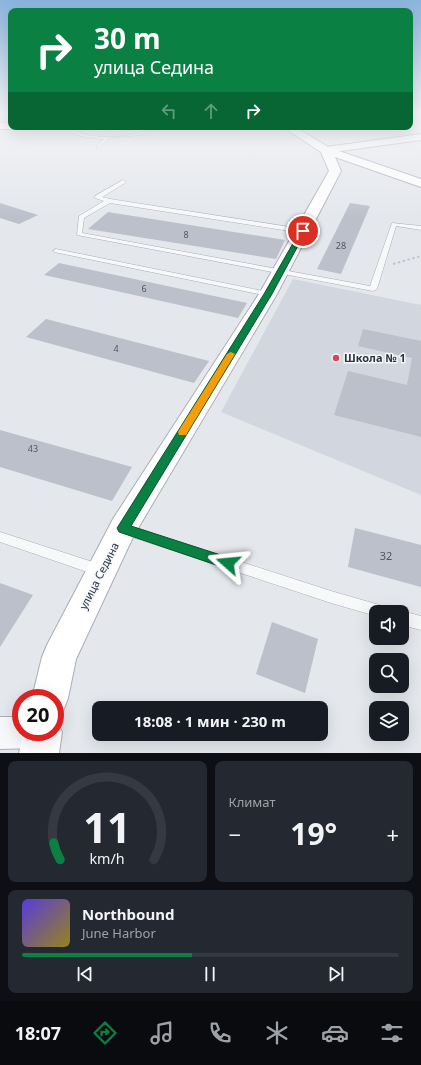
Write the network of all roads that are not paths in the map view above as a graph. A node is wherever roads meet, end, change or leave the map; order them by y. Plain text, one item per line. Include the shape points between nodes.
1 (323, 148) edge
2 (340, 148) edge
3 (326, 150) junction
4 (123, 182) dead end
5 (421, 183) edge
6 (109, 202) junction
7 (421, 228) edge
8 (303, 231) junction
9 (56, 251) dead end
10 (281, 272) junction
11 (268, 294) junction
12 (123, 528) junction
13 (0, 537) edge
14 (102, 571) junction
15 (369, 608) edge
16 (409, 620) edge
17 (421, 623) edge
18 (52, 689) edge
19 (0, 733) edge
20 (12, 733) edge
21 (41, 741) edge
22 (39, 753) edge

1 - 3 street
2 - 3 street
3 - 5 street
3 - 8 street, улица Седина via 335,171
4 - 6 lane via 97,197
6 - 8 lane
6 - 10 lane via 81,217 79,234
7 - 10 lane via 394,224 373,289
8 - 10 street, улица Седина
9 - 11 lane
10 - 11 street, улица Седина
11 - 12 street, улица Седина
12 - 14 street, улица Седина
12 - 15 lane
13 - 14 lane
14 - 18 street, улица Седина via 59,657
16 - 17 lane
19 - 20 street
21 - 22 street

